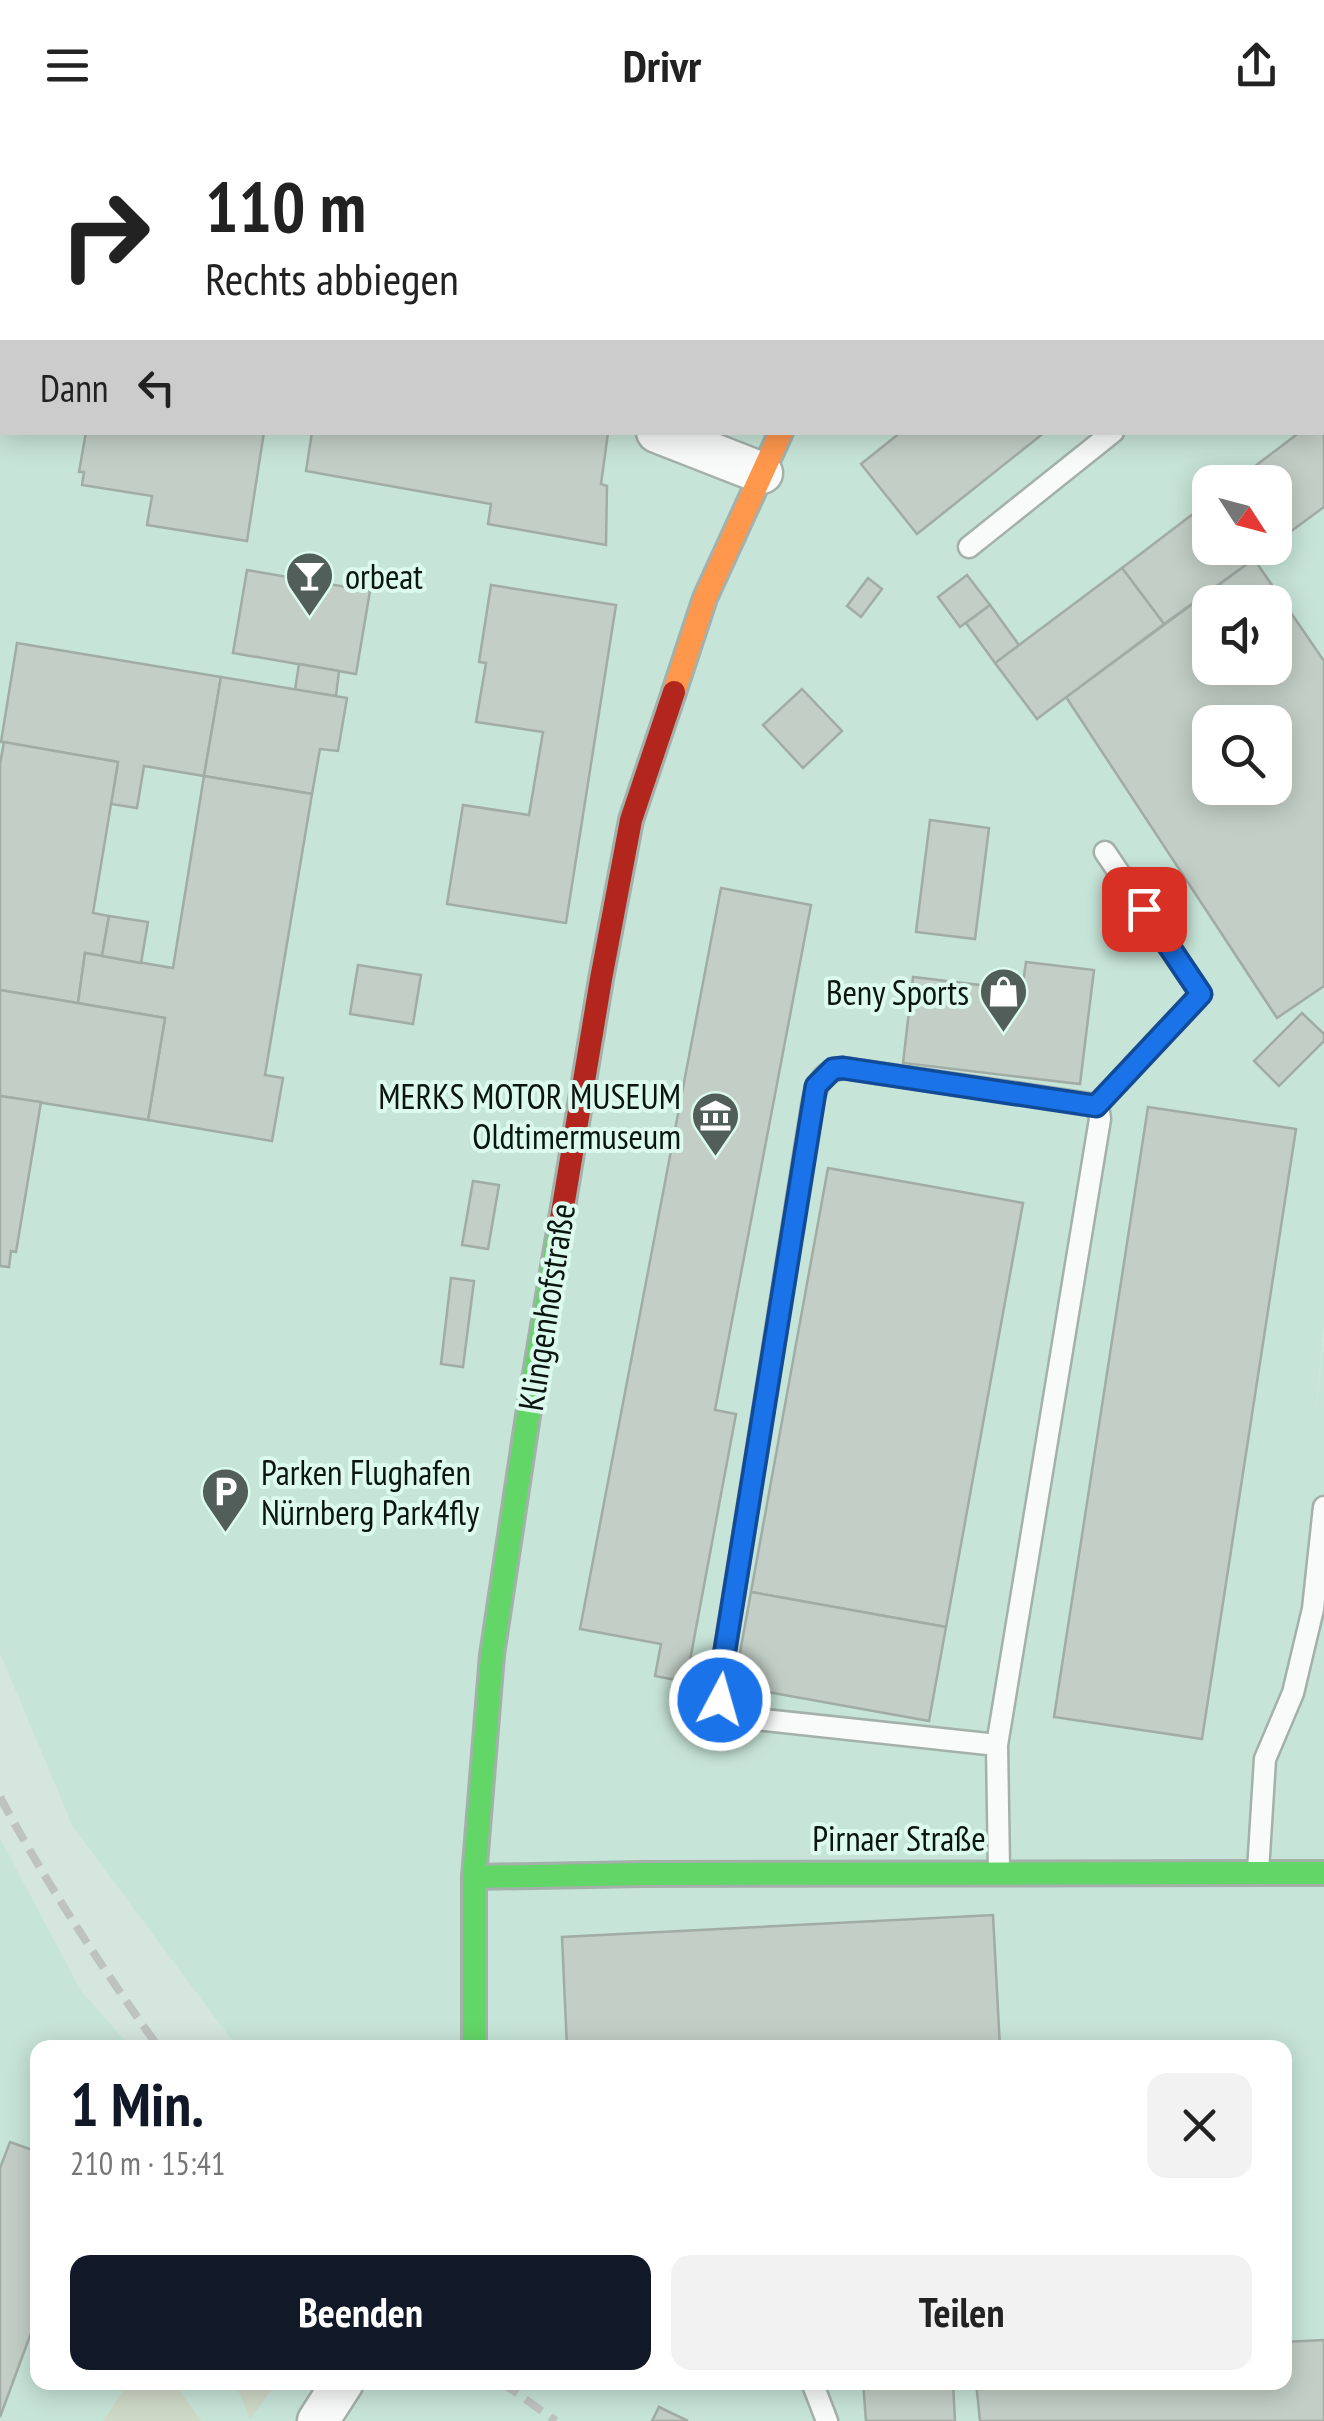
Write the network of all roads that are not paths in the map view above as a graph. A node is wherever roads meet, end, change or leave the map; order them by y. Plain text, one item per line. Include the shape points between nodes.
1 (665, 435) edge
2 (780, 435) edge
3 (1108, 435) edge
4 (762, 473) junction
5 (969, 547) dead end
6 (1106, 852) dead end
7 (1096, 1106) junction
8 (1324, 1507) edge
9 (997, 1745) junction
10 (1258, 1873) junction
11 (1324, 1873) edge
12 (999, 1874) junction
13 (474, 1877) junction
14 (474, 2040) edge
15 (339, 2390) edge
16 (815, 2390) edge
17 (318, 2421) edge
18 (827, 2421) edge

1 - 4 street
2 - 4 street, Klingenhofstraße
3 - 5 lane
4 - 13 street, Klingenhofstraße via 705,598 631,820 495,1636
6 - 7 lane via 1201,994
7 - 9 lane via 1100,1119
7 - 9 lane via 843,1068 816,1086 719,1687 723,1708 737,1717
8 - 10 lane via 1313,1609 1293,1694 1265,1759
9 - 12 lane
10 - 11 street, Pirnaer Straße
10 - 12 street, Pirnaer Straße
12 - 13 street, Pirnaer Straße
13 - 14 street, Klingenhofstraße
15 - 17 street
16 - 18 lane

